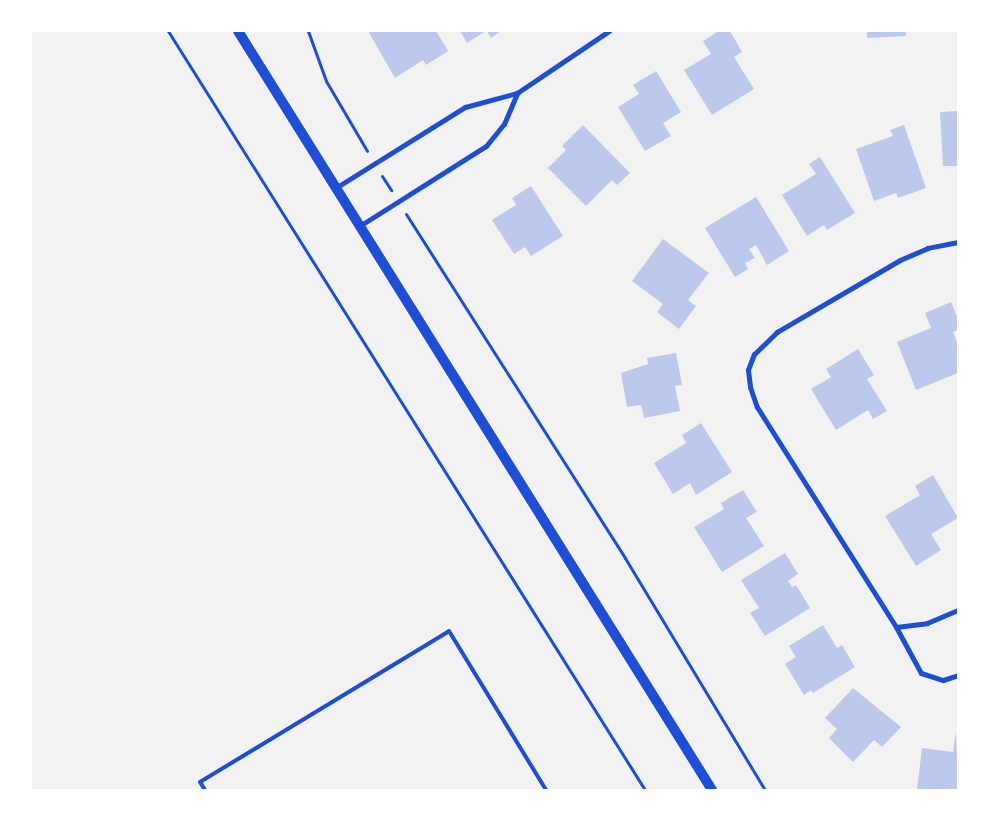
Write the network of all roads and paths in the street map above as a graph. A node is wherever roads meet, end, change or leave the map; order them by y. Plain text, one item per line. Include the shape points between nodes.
1 (168, 31) edge
2 (238, 31) edge
3 (308, 31) edge
4 (609, 31) edge
5 (517, 93) junction
6 (374, 163) junction
7 (337, 187) junction
8 (398, 202) junction
9 (361, 225) junction
10 (958, 242) edge
11 (958, 610) edge
12 (896, 627) junction
13 (958, 675) edge
14 (205, 790) edge
15 (546, 790) edge
16 (645, 790) edge
17 (712, 790) edge
18 (765, 790) edge

1 - 16 path
2 - 7 main road
3 - 6 path via 326,81
4 - 5 street
5 - 6 street via 465,107
5 - 8 street via 504,124 486,146
6 - 7 street
6 - 8 path
7 - 9 main road
8 - 9 street
8 - 18 path via 625,558
9 - 17 main road
10 - 12 street via 928,248 900,260 800,318 765,342 754,354 748,370 757,407
11 - 12 street via 927,623
12 - 13 street via 921,673 943,680
14 - 15 lane via 200,782 449,631

